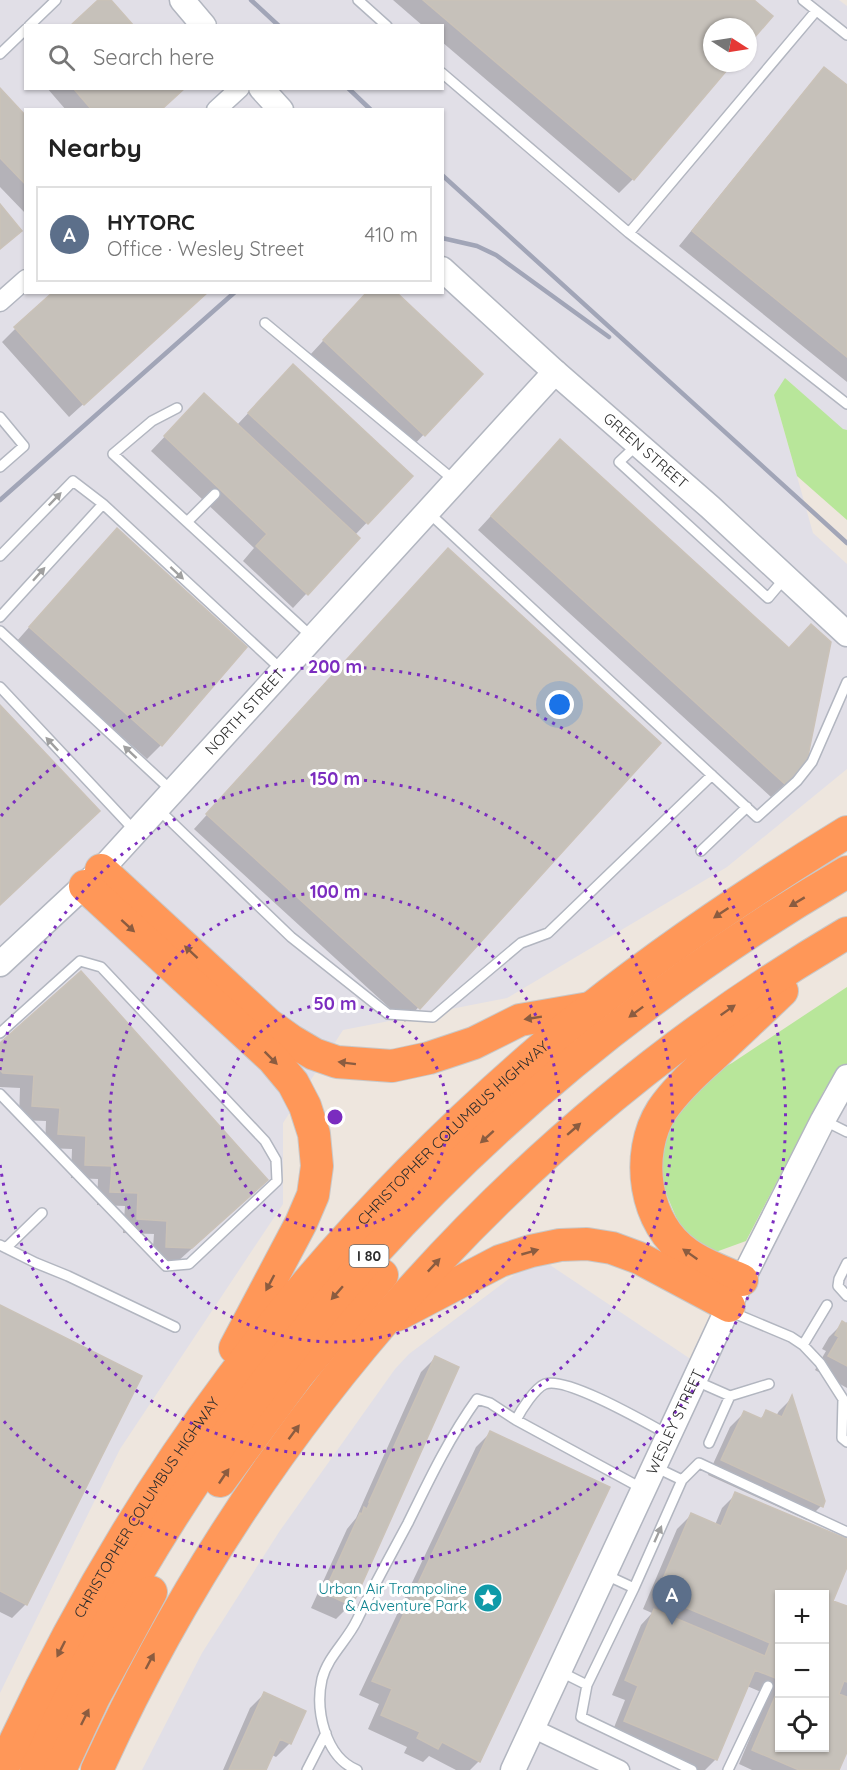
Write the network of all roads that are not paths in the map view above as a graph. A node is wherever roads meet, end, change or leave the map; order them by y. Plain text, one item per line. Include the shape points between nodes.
1 (56, 0) edge
2 (182, 0) edge
3 (358, 0) edge
4 (803, 0) edge
5 (816, 11) junction
6 (31, 24) edge
7 (202, 24) edge
8 (385, 24) edge
9 (24, 31) edge
10 (847, 34) edge
11 (0, 54) edge
12 (444, 75) edge
13 (238, 90) edge
14 (263, 90) edge
15 (218, 108) edge
16 (279, 108) edge
17 (629, 232) junction
18 (444, 271) edge
19 (24, 281) edge
20 (0, 302) edge
21 (265, 323) dead end
22 (555, 372) junction
23 (847, 404) edge
24 (177, 408) dead end
25 (0, 417) edge
26 (0, 467) edge
27 (455, 481) junction
28 (215, 494) dead end
29 (103, 504) junction
30 (428, 512) junction
31 (187, 522) junction
32 (0, 556) edge
33 (0, 617) edge
34 (0, 631) edge
35 (847, 634) edge
36 (313, 637) junction
37 (283, 670) junction
38 (847, 682) edge
39 (0, 687) edge
40 (712, 775) junction
41 (165, 800) junction
42 (747, 807) junction
43 (135, 832) junction
44 (847, 832) edge
45 (701, 851) dead end
46 (847, 872) edge
47 (93, 878) junction
48 (847, 897) edge
49 (843, 935) edge
50 (0, 964) edge
51 (591, 1008) junction
52 (0, 1033) edge
53 (847, 1077) edge
54 (0, 1094) edge
55 (823, 1120) junction
56 (847, 1132) edge
57 (42, 1213) dead end
58 (3, 1246) edge
59 (847, 1263) edge
60 (847, 1296) edge
61 (733, 1299) junction
62 (827, 1305) dead end
63 (380, 1323) junction
64 (175, 1327) dead end
65 (803, 1345) junction
66 (694, 1380) junction
67 (769, 1384) dead end
68 (730, 1396) junction
69 (516, 1420) junction
70 (669, 1435) junction
71 (188, 1437) junction
72 (847, 1442) edge
73 (709, 1443) dead end
74 (654, 1467) junction
75 (682, 1480) junction
76 (643, 1489) junction
77 (847, 1532) edge
78 (604, 1575) junction
79 (634, 1588) junction
80 (559, 1671) junction
81 (587, 1685) junction
82 (768, 1686) dead end
83 (532, 1728) junction
84 (326, 1733) junction
85 (2, 1770) edge
86 (36, 1770) edge
87 (60, 1770) edge
88 (97, 1770) edge
89 (306, 1770) edge
90 (357, 1770) edge
91 (513, 1770) edge
92 (620, 1770) edge
93 (692, 1770) edge
94 (728, 1770) edge

1 - 6 lane
2 - 7 street
3 - 8 lane
4 - 5 lane
5 - 10 lane
5 - 17 lane
9 - 11 lane
12 - 17 lane
13 - 15 street
14 - 16 street
17 - 23 lane
18 - 22 street, GREEN STREET
19 - 20 street
21 - 27 lane
22 - 27 street, NORTH STREET
22 - 35 street, GREEN STREET via 710,507
24 - 31 lane via 152,421 113,454
25 - 26 lane via 24,446
27 - 30 street, NORTH STREET
28 - 31 lane
32 -> 29 lane via 73,481
33 -> 29 lane
29 -> 37 lane
30 - 36 street, NORTH STREET
30 - 40 lane
31 - 36 lane
41 -> 34 lane
36 - 37 street, NORTH STREET
37 - 41 street, NORTH STREET
38 - 42 lane via 812,762 797,781 757,817
43 -> 39 lane
40 - 41 lane via 548,933 521,943 434,1017 388,1014 291,937
40 - 42 lane
41 - 43 street, NORTH STREET
42 - 45 lane
43 - 47 street, NORTH STREET
44 -> 51 highway, CHRISTOPHER COLUMBUS HIGHWAY / I 80 via 703,925
46 -> 86 highway, CHRISTOPHER COLUMBUS HIGHWAY / I 80 via 694,969 606,1035 480,1144 364,1262 259,1389 196,1479 110,1620
47 - 50 street, NORTH STREET
51 -> 47 highway via 520,1020 474,1043 392,1066 337,1062 314,1054 268,1024
47 -> 71 highway via 273,1059 297,1090 314,1134 317,1166 313,1195
87 -> 48 highway, I 80 via 140,1611 208,1499 298,1375 405,1249 513,1142 604,1064 734,968
61 -> 49 highway via 708,1265 687,1254 655,1214 648,1186 647,1159 652,1134 662,1110 691,1076
63 -> 49 highway via 495,1202 575,1129 701,1028
51 - 71 highway, CHRISTOPHER COLUMBUS HIGHWAY / I 80 via 505,1080 360,1221 263,1335
52 - 54 lane via 80,961 101,967 265,1141 276,1160 278,1181 189,1264 166,1266
53 - 55 street, WESLEY STREET
55 - 56 lane
55 - 61 street, WESLEY STREET
57 - 58 lane
58 - 64 lane
59 - 60 lane via 838,1286
63 -> 61 highway via 500,1261 560,1245 612,1248
61 - 65 lane
61 - 66 street, WESLEY STREET
62 - 65 lane
88 -> 63 highway via 155,1652 221,1539 282,1449
65 - 72 lane via 843,1399 842,1438
66 - 68 lane
66 - 70 street, WESLEY STREET
67 - 68 lane
68 - 73 lane
69 - 70 lane via 542,1385 552,1382 578,1389
69 - 76 lane
69 - 84 lane via 477,1399 454,1432 356,1623 332,1656 322,1679 320,1706
70 - 74 street, WESLEY STREET
71 -> 85 highway, CHRISTOPHER COLUMBUS HIGHWAY / I 80 via 86,1601
74 - 75 lane
74 - 76 street, WESLEY STREET
75 - 77 lane via 699,1463
79 -> 75 lane
76 - 78 street, WESLEY STREET
78 - 79 lane
78 - 80 street, WESLEY STREET
79 - 81 lane
80 - 81 lane
80 - 83 street, WESLEY STREET
81 - 93 lane via 581,1717
82 - 94 lane
83 - 91 street, WESLEY STREET
83 - 92 street
84 - 89 lane
84 - 90 lane via 347,1766

